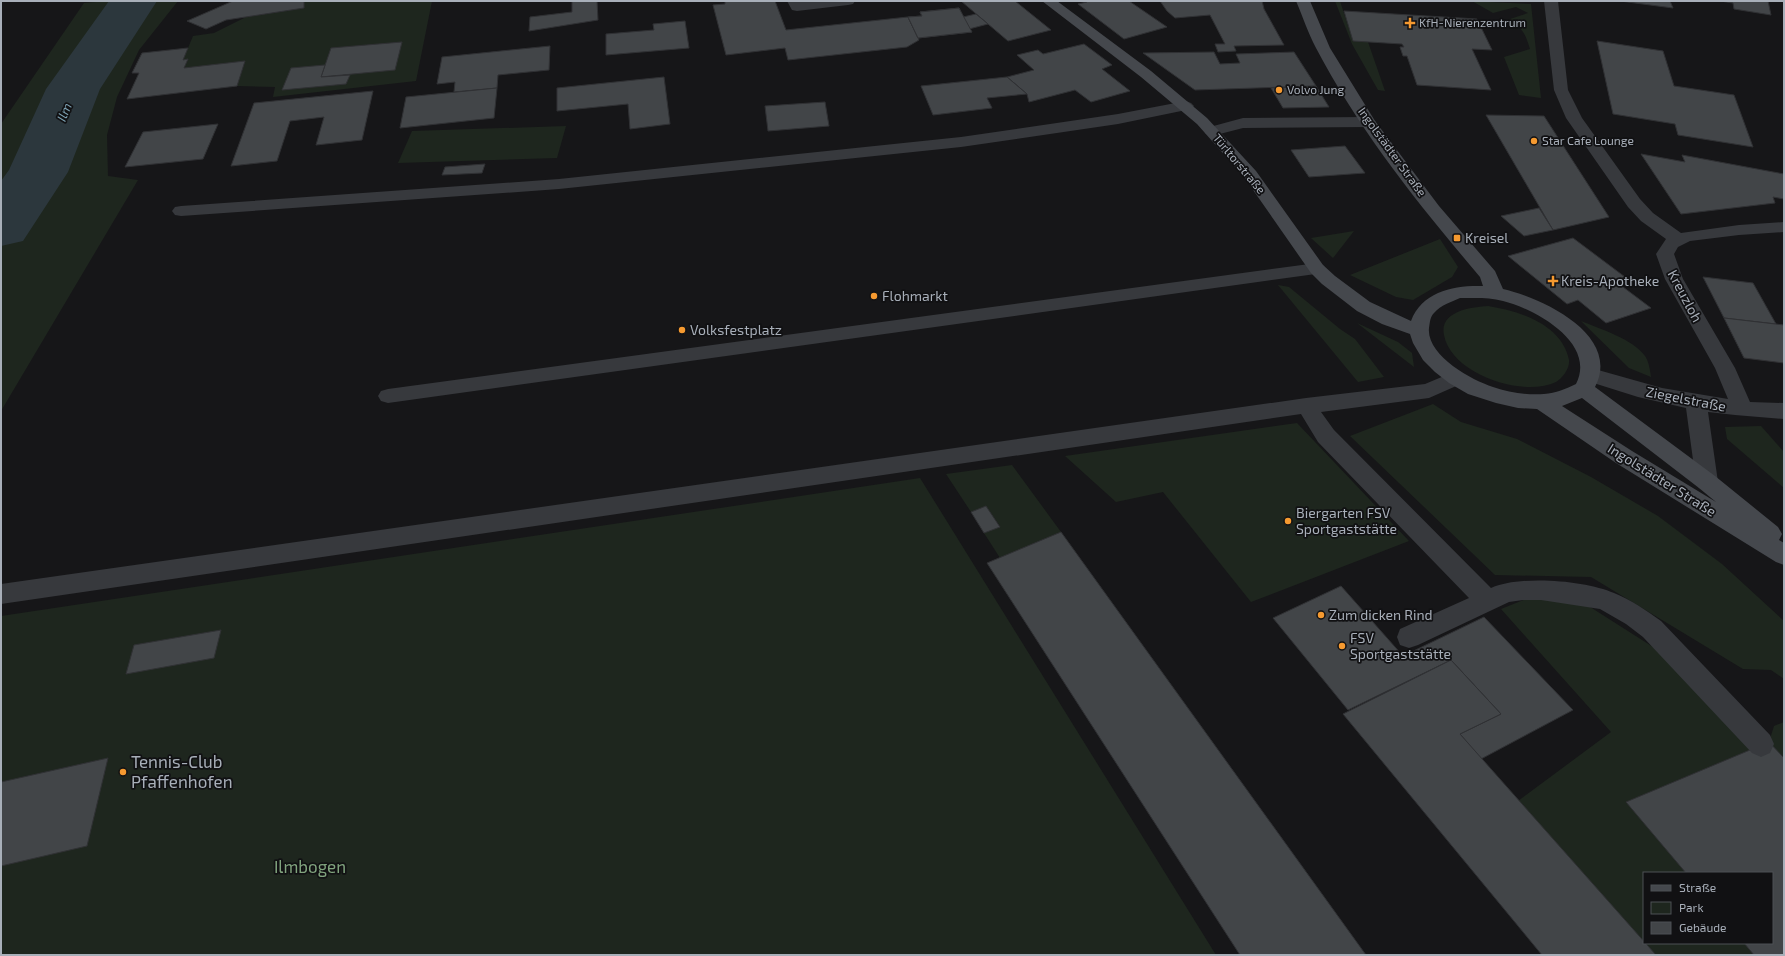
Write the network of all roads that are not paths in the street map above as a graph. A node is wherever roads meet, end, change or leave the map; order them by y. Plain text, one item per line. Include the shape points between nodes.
1 (794, 1) edge
2 (848, 1) edge
3 (1049, 1) edge
4 (1303, 1) edge
5 (1551, 1) edge
6 (1186, 106) junction
7 (1368, 122) junction
8 (1212, 131) junction
9 (181, 210) dead end
10 (1784, 227) edge
11 (1678, 239) junction
12 (1317, 269) junction
13 (1495, 293) junction
14 (1418, 330) junction
15 (1456, 378) junction
16 (1587, 382) junction
17 (388, 396) dead end
18 (1541, 402) junction
19 (1696, 402) junction
20 (1306, 406) junction
21 (1742, 408) junction
22 (1784, 411) edge
23 (1707, 482) junction
24 (1784, 547) edge
25 (1784, 555) edge
26 (1, 594) edge
27 (1488, 601) junction
28 (1409, 637) dead end
29 (1761, 744) dead end

1 - 2 street via 797,7
3 - 6 street, Türltorstraße
4 - 7 street, Ingolstädter Straße via 1323,48
5 - 11 street via 1561,90 1574,118 1646,217
6 - 8 street, Türltorstraße
6 - 9 street via 1111,121 962,142 559,184
7 - 8 street via 1242,123
7 - 13 street, Ingolstädter Straße via 1433,210 1489,275
8 - 12 street, Türltorstraße via 1250,174
10 - 11 street via 1739,230
11 - 21 street, Kreuzloh via 1672,243 1666,254 1669,266 1725,368
12 - 14 street, Türltorstraße via 1330,283 1363,308 1382,318
12 - 17 street
13 - 14 street via 1458,292 1443,297 1431,303 1423,313
13 - 16 street via 1521,300 1546,311 1566,325 1582,341 1590,358
14 - 15 street via 1420,339 1432,358
15 - 18 street via 1497,397
15 - 20 street via 1429,392
16 - 18 street via 1560,400
16 - 19 street, Ziegelstraße
16 - 23 street, Ingolstädter Straße
18 - 25 street, Ingolstädter Straße via 1624,457
19 - 21 street, Ziegelstraße
19 - 23 street, Ingolstädter Straße
20 - 26 street
20 - 27 street via 1326,436
21 - 22 street, Ziegelstraße
23 - 24 street, Ingolstädter Straße via 1760,524
27 - 28 street
27 - 29 street via 1506,592 1541,590 1605,600 1635,616 1652,629

